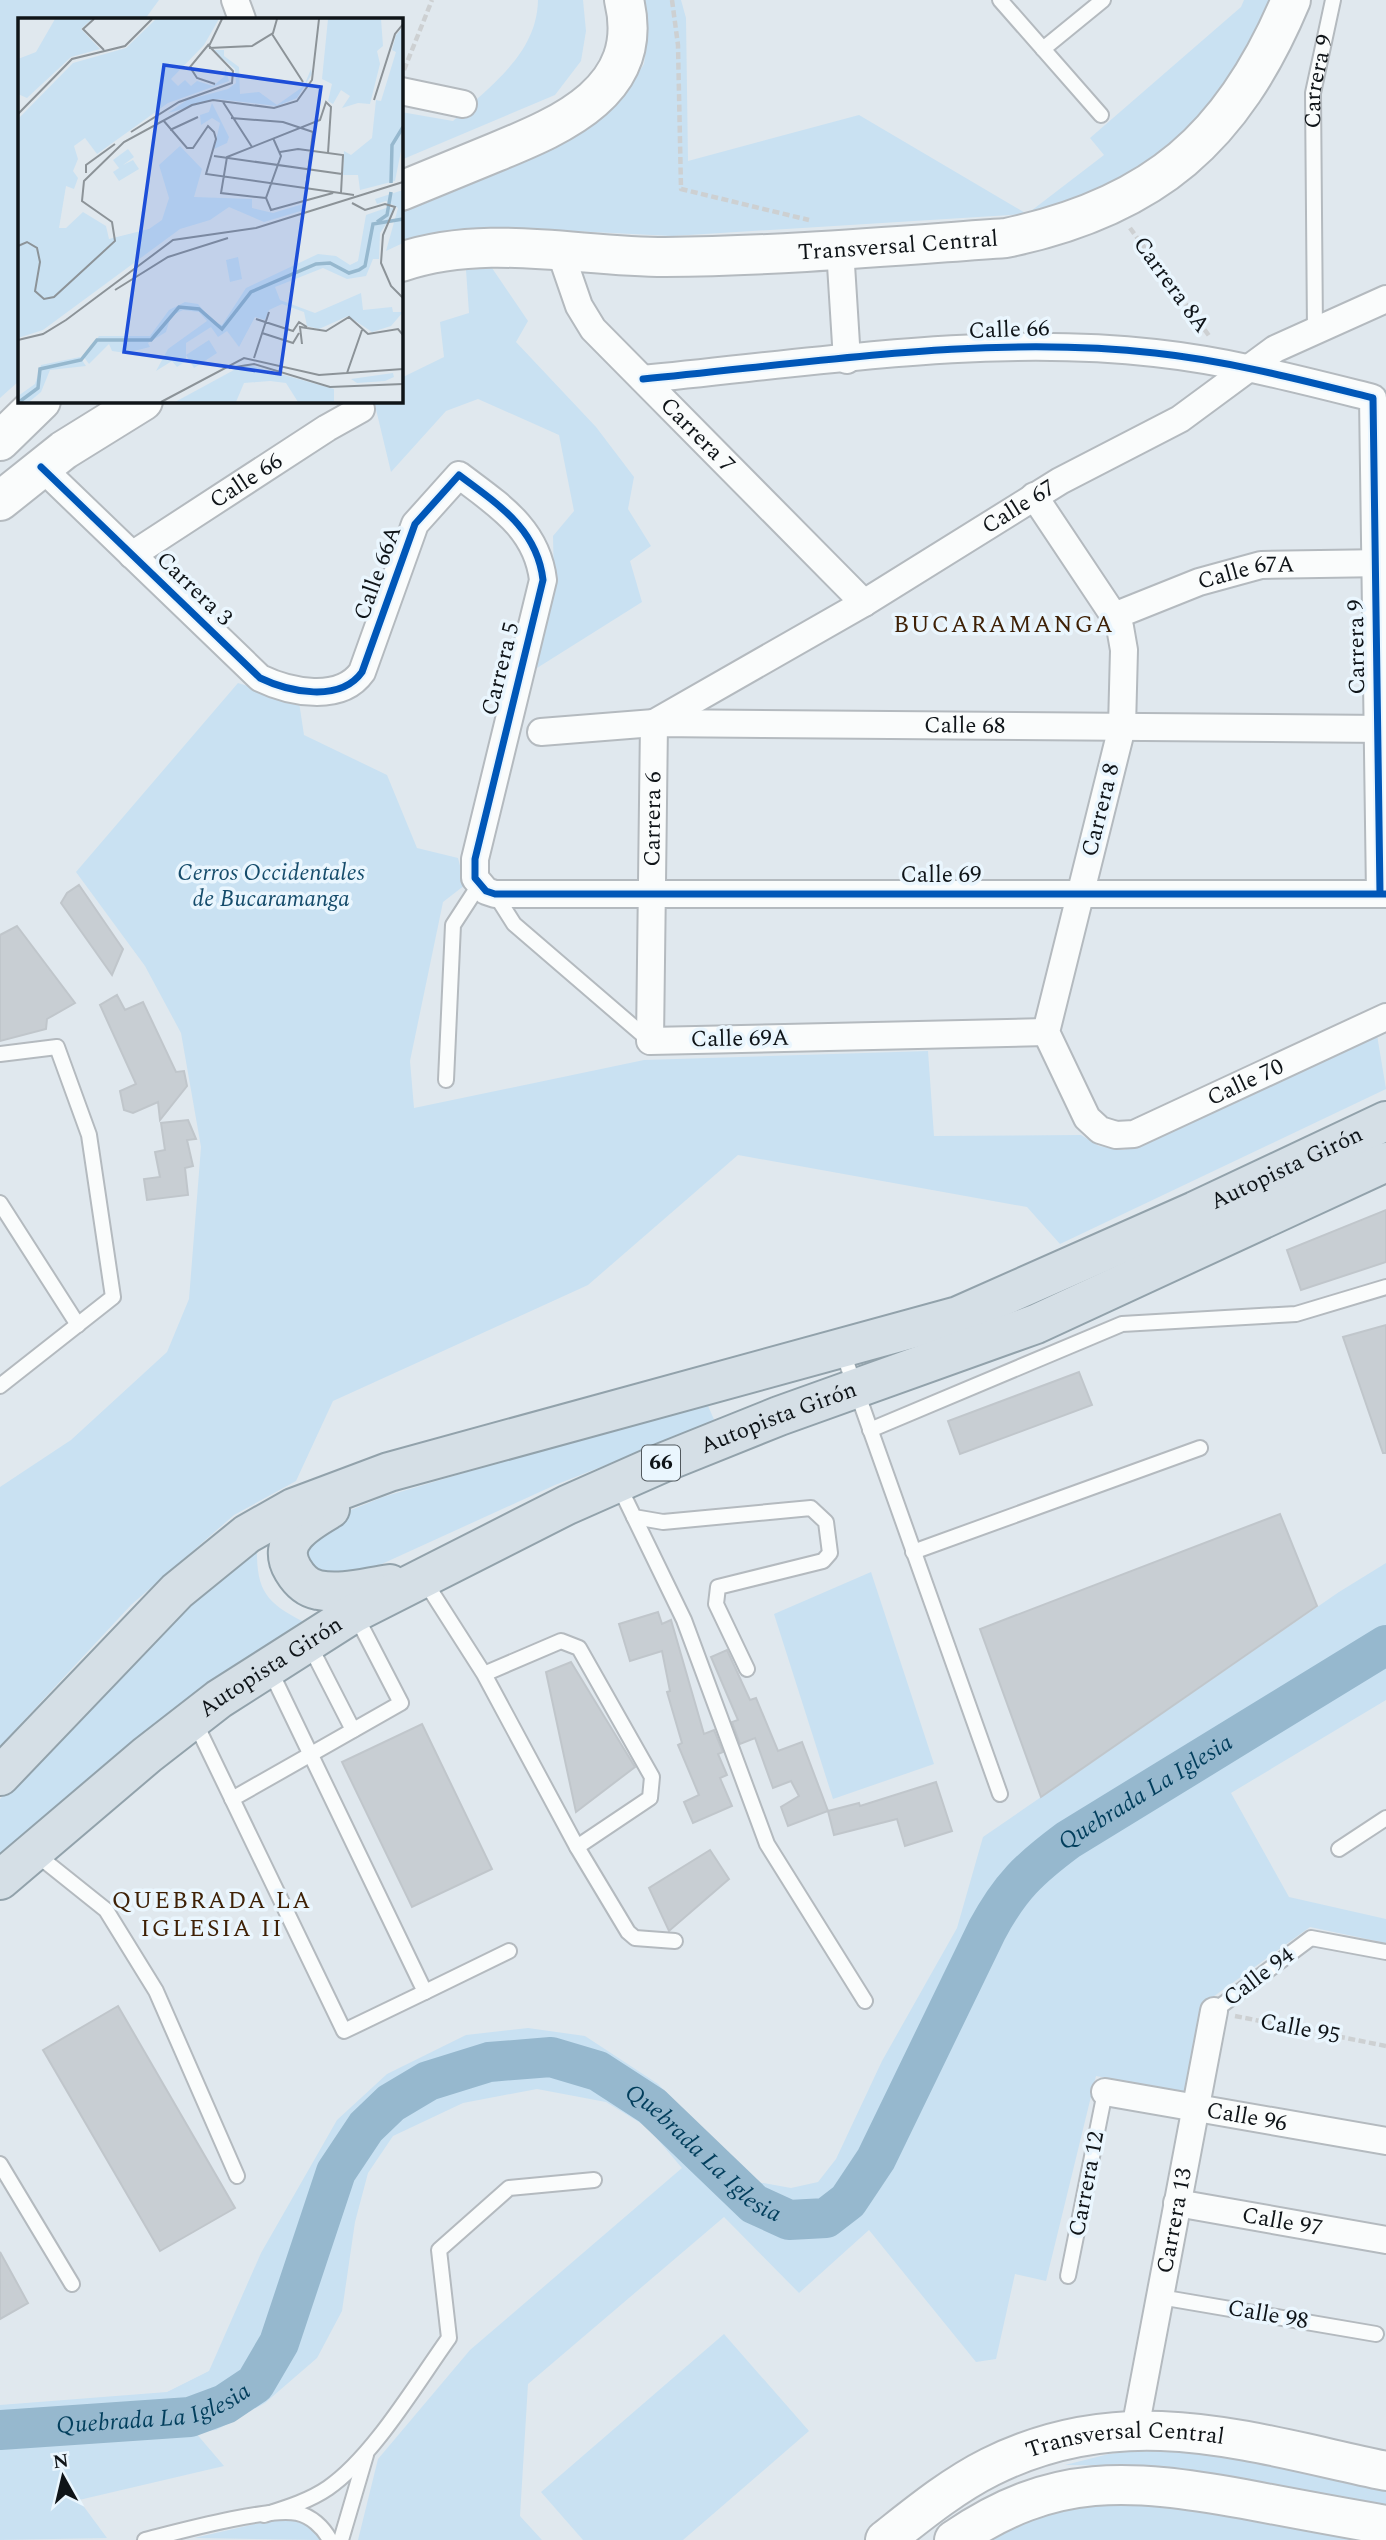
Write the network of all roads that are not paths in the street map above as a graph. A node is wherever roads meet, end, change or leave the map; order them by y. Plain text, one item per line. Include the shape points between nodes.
1 (234, 0) edge
2 (624, 0) edge
3 (1000, 0) edge
4 (1103, 0) edge
5 (1291, 0) edge
6 (1333, 0) edge
7 (242, 18) edge
8 (1043, 50) junction
9 (402, 92) edge
10 (463, 104) dead end
11 (1101, 114) dead end
12 (402, 191) edge
13 (840, 249) junction
14 (560, 251) junction
15 (402, 262) edge
16 (1386, 299) edge
17 (1315, 331) junction
18 (847, 360) junction
19 (1240, 366) junction
20 (643, 379) junction
21 (1373, 398) joint
22 (40, 402) edge
23 (141, 402) edge
24 (361, 410) dead end
25 (0, 441) edge
26 (41, 467) junction
27 (459, 475) joint
28 (1034, 496) junction
29 (0, 501) edge
30 (132, 555) junction
31 (1381, 563) edge
32 (864, 603) junction
33 (1114, 616) junction
34 (343, 689) joint
35 (654, 723) junction
36 (1122, 727) junction
37 (1382, 729) edge
38 (541, 732) dead end
39 (487, 889) junction
40 (652, 894) junction
41 (1080, 894) junction
42 (1383, 894) edge
43 (1386, 1017) edge
44 (1046, 1032) junction
45 (650, 1041) junction
46 (0, 1054) edge
47 (446, 1080) dead end
48 (1386, 1121) edge
49 (1386, 1162) edge
50 (0, 1203) edge
51 (1386, 1287) edge
52 (78, 1325) junction
53 (842, 1350) junction
54 (0, 1386) edge
55 (856, 1389) junction
56 (870, 1430) junction
57 (1200, 1448) dead end
58 (388, 1472) junction
59 (617, 1482) junction
60 (634, 1517) junction
61 (914, 1552) junction
62 (423, 1578) junction
63 (355, 1613) junction
64 (307, 1641) junction
65 (268, 1666) junction
66 (747, 1669) dead end
67 (484, 1674) junction
68 (193, 1719) junction
69 (353, 1730) junction
70 (311, 1754) junction
71 (0, 1776) edge
72 (1000, 1794) dead end
73 (232, 1799) junction
74 (1386, 1818) edge
75 (577, 1847) junction
76 (1339, 1849) dead end
77 (33, 1852) junction
78 (0, 1880) edge
79 (675, 1941) dead end
80 (509, 1951) dead end
81 (1386, 1952) edge
82 (425, 1992) junction
83 (865, 2001) dead end
84 (1214, 2011) joint
85 (1105, 2092) joint
86 (1195, 2108) junction
87 (1386, 2141) edge
88 (0, 2164) edge
89 (237, 2176) dead end
90 (594, 2180) dead end
91 (1177, 2203) junction
92 (1386, 2240) edge
93 (1068, 2276) dead end
94 (72, 2284) dead end
95 (1160, 2297) junction
96 (1376, 2334) dead end
97 (1135, 2429) junction
98 (368, 2450) junction
99 (1386, 2471) edge
100 (264, 2515) junction
101 (1386, 2525) edge
102 (183, 2535) edge
103 (145, 2540) edge
104 (330, 2540) edge
105 (341, 2540) edge
106 (885, 2540) edge
107 (954, 2540) edge

1 - 7 street
2 - 12 main road via 624,50 608,83 583,110 555,128
3 - 8 lane
4 - 8 lane
5 - 13 main road, Transversal Central via 1260,67 1222,121 1171,167 1113,205 1045,230 1006,238
6 - 17 lane, Carrera 9 via 1313,93
8 - 11 lane
9 - 10 street
13 - 14 main road, Transversal Central via 663,257
13 - 18 street
14 - 15 main road, Transversal Central via 471,247
14 - 20 street, Carrera 7 via 586,318
16 - 17 street, Calle 67
17 - 19 street, Calle 67
18 - 19 street, Calle 66 via 1045,347 1156,353
18 - 20 street, Calle 66
19 - 21 street, Calle 66
19 - 28 street, Calle 67 via 1180,419
20 - 32 street, Carrera 7
21 - 31 street, Carrera 9
22 - 25 main road
23 - 26 main road
24 - 30 street, Calle 66
26 - 29 main road
26 - 30 street, Carrera 3
27 - 34 street, Calle 66A via 415,524 362,673
27 - 39 street, Carrera 5 via 513,517 531,538 543,580 475,859 475,878
28 - 32 street, Calle 67
28 - 33 street, Carrera 8
30 - 34 street, Carrera 3 via 260,678 302,690
31 - 33 street, Calle 67A via 1261,565 1199,582
31 - 37 street, Carrera 9
32 - 35 street, Calle 67
33 - 36 street, Carrera 8 via 1124,650
35 - 36 street, Calle 68
35 - 38 street, Calle 68
35 - 40 street, Carrera 6
36 - 37 street, Calle 68
36 - 41 street, Carrera 8
37 - 42 street, Carrera 9
39 - 40 street, Calle 69
39 - 45 lane via 514,924
39 - 47 lane via 453,925
40 - 41 street, Calle 69
40 - 45 street, Carrera 6
41 - 42 street, Calle 69
41 - 44 street, Carrera 8
43 - 44 street, Calle 70 via 1134,1134 1116,1135 1100,1130 1087,1118
44 - 45 street, Calle 69A
46 - 52 lane via 57,1047 89,1135 113,1297
48 - 53 highway, Autopista Girón via 994,1302
49 - 55 highway, Autopista Girón / 66 via 1036,1324
50 - 52 lane
51 - 56 lane via 1296,1314 1122,1324
52 - 54 lane
53 - 55 lane
53 - 58 highway, Autopista Girón
55 - 56 lane
55 - 59 highway, Autopista Girón / 66
56 - 61 lane
57 - 61 lane
58 - 62 highway via 294,1534 288,1545 290,1565 305,1585 326,1591
58 - 71 highway, Autopista Girón via 293,1508 247,1534 208,1564 106,1662
59 - 60 lane
59 - 62 highway, Autopista Girón / 66
60 - 66 lane via 663,1522 811,1508 820,1513 830,1544 823,1561 718,1587 716,1604
60 - 83 lane via 684,1620 768,1844
61 - 72 lane
62 - 63 highway, Autopista Girón / 66
62 - 67 lane
63 - 64 highway, Autopista Girón / 66
63 - 69 lane via 401,1703
64 - 65 highway, Autopista Girón / 66
64 - 69 lane
65 - 68 highway, Autopista Girón / 66
65 - 70 lane
67 - 75 lane
67 - 75 lane via 561,1641 571,1643 579,1648 652,1777 650,1798
68 - 73 lane
68 - 77 highway, Autopista Girón / 66
69 - 70 lane
70 - 73 lane
70 - 82 lane
73 - 82 lane via 344,2031
74 - 76 lane
75 - 79 lane via 628,1932 635,1938
77 - 78 highway, Autopista Girón / 66
77 - 89 lane via 106,1910 156,1991
80 - 82 lane
81 - 84 lane, Calle 94 via 1311,1938
84 - 86 street, Carrera 13
85 - 86 street, Calle 96
85 - 93 lane, Carrera 12
86 - 87 street, Calle 96
86 - 91 street, Carrera 13
88 - 94 lane
90 - 98 lane via 509,2188 439,2250 449,2338
91 - 92 street, Calle 97
91 - 95 street, Carrera 13
95 - 96 lane, Calle 98
95 - 97 street, Carrera 13
97 - 99 main road, Transversal Central via 1214,2434
97 - 106 main road, Transversal Central via 1046,2445 990,2467
98 - 100 lane via 327,2489
98 - 105 lane
100 - 102 lane
100 - 104 lane via 284,2512 307,2517
101 - 107 main road, Transversal Central via 1171,2486 1115,2483 1023,2501
102 - 103 lane

